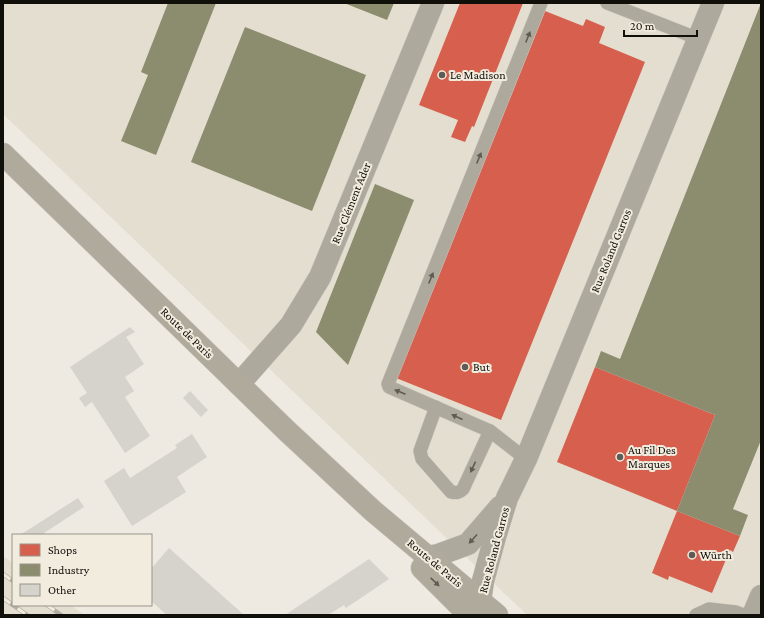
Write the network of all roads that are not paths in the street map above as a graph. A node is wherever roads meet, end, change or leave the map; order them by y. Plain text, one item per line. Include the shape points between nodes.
1 (434, 3) edge
2 (541, 3) edge
3 (607, 3) edge
4 (713, 3) edge
5 (699, 39) junction
6 (3, 154) edge
7 (239, 384) junction
8 (436, 407) junction
9 (490, 431) junction
10 (526, 459) junction
11 (507, 498) junction
12 (373, 511) junction
13 (429, 557) junction
14 (761, 596) edge
15 (475, 608) edge
16 (497, 615) edge
17 (696, 615) edge
18 (744, 615) edge
19 (753, 615) edge

1 - 7 street, Rue Clément Ader via 320,277 291,325
8 -> 2 lane via 389,387 388,384
3 - 5 lane
4 - 5 street, Rue Roland Garros
5 - 10 street, Rue Roland Garros
6 - 7 main road, Route de Paris
7 - 12 main road, Route de Paris
9 -> 8 lane
9 -> 8 lane via 463,489 460,492 451,492 422,459 420,451
9 - 10 lane
10 - 11 street, Rue Roland Garros
11 -> 13 street, Rue Roland Garros via 468,544
11 - 15 street, Rue Roland Garros
12 - 13 main road, Route de Paris
12 -> 15 main road, Route de Paris via 425,572
13 - 15 main road, Route de Paris
14 - 19 street
15 - 16 main road, Route de Paris
17 - 18 lane via 709,609

